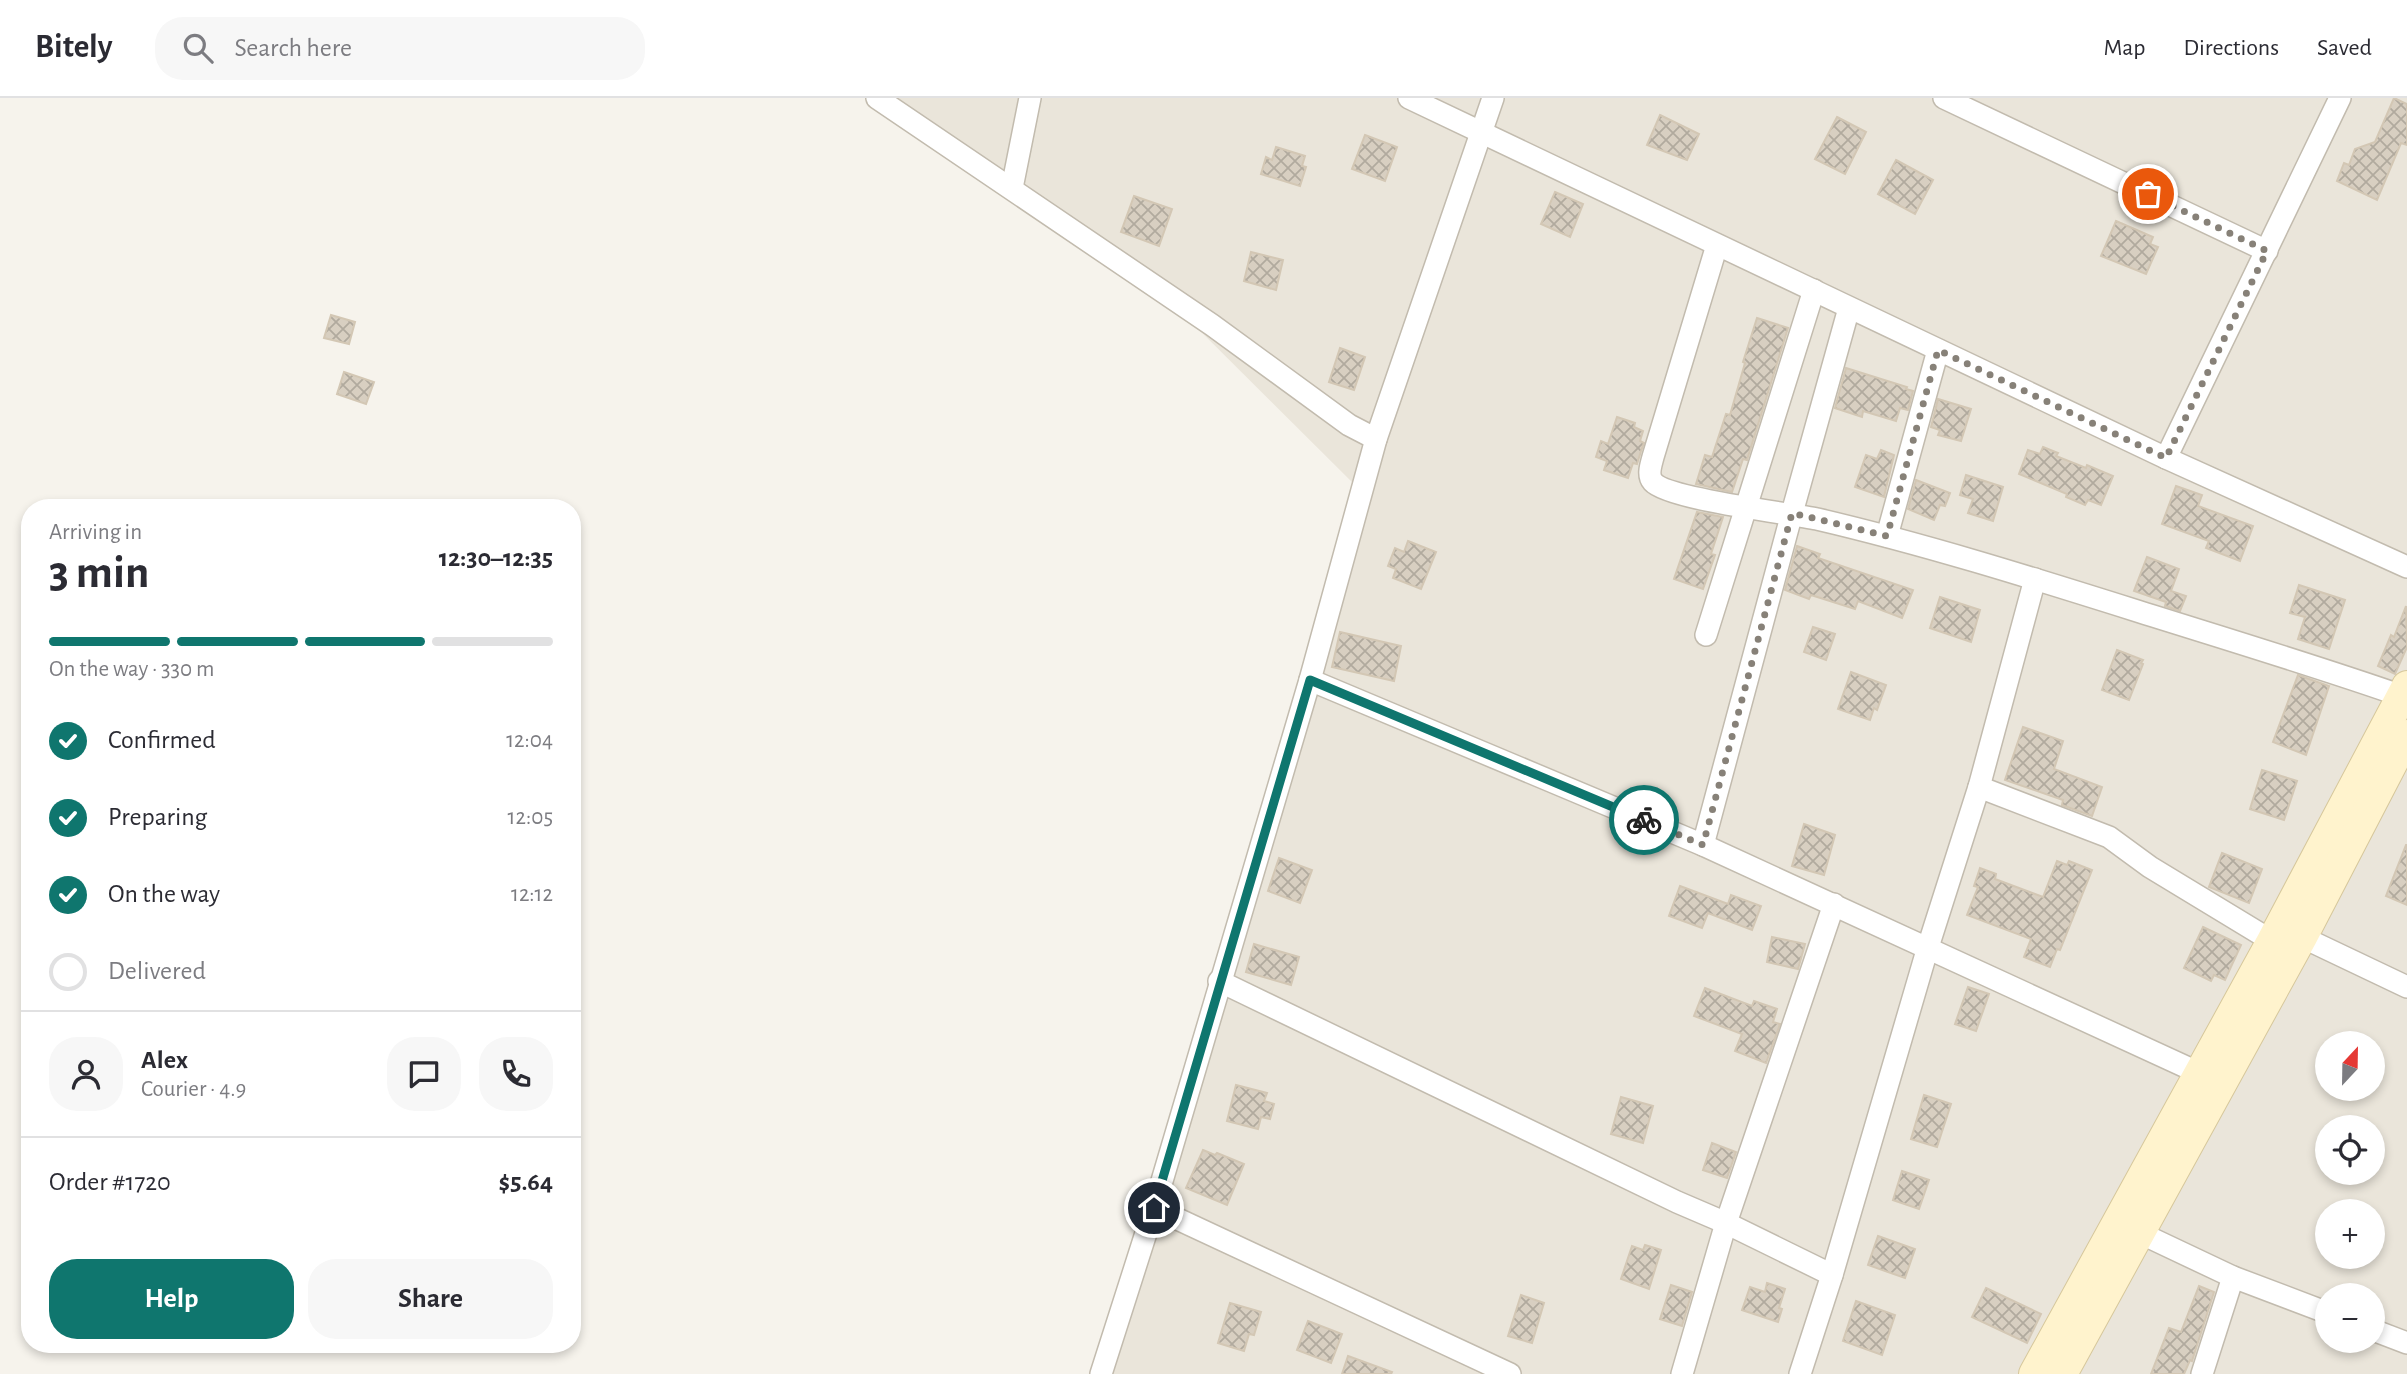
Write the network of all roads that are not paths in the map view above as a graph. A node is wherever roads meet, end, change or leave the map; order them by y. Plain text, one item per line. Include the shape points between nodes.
1 (877, 98) edge
2 (1030, 98) edge
3 (1409, 98) edge
4 (1493, 98) edge
5 (1944, 98) edge
6 (2340, 98) edge
7 (1481, 134) junction
8 (1012, 188) junction
9 (1717, 245) junction
10 (2267, 251) junction
11 (1814, 290) junction
12 (1849, 307) junction
13 (1938, 350) junction
14 (1376, 439) junction
15 (2166, 458) junction
16 (1747, 508) junction
17 (1792, 513) junction
18 (1887, 536) junction
19 (2407, 567) edge
20 (2035, 579) junction
21 (1706, 635) dead end
22 (1310, 680) junction
23 (2404, 691) edge
24 (2407, 735) edge
25 (1979, 787) junction
26 (1703, 845) junction
27 (1834, 904) junction
28 (2302, 937) junction
29 (2272, 941) junction
30 (1928, 947) junction
31 (1219, 981) junction
32 (2407, 987) edge
33 (2210, 1078) junction
34 (1154, 1208) junction
35 (1726, 1223) junction
36 (2140, 1233) junction
37 (1832, 1275) junction
38 (2233, 1277) junction
39 (2315, 1308) edge
40 (2385, 1335) edge
41 (2407, 1343) edge
42 (1101, 1374) edge
43 (1510, 1374) edge
44 (1682, 1374) edge
45 (1800, 1374) edge
46 (2034, 1374) edge
47 (2062, 1374) edge
48 (2202, 1374) edge

1 - 8 street
2 - 8 street
3 - 7 street
4 - 7 street
5 - 10 street
6 - 10 street
7 - 9 street
7 - 14 street
8 - 14 street via 1349,425
9 - 11 street
9 - 16 street via 1649,474 1666,490
10 - 15 street
11 - 12 street
11 - 16 street
12 - 13 street
12 - 17 street
13 - 15 street
13 - 18 street
14 - 22 street
15 - 19 street
16 - 17 street
16 - 21 street
17 - 18 street
17 - 26 street
18 - 20 street
20 - 23 street
20 - 25 street
22 - 26 street
22 - 31 street
23 - 29 main road
24 - 28 main road
25 - 29 street via 2109,837
25 - 30 street
26 - 27 street
27 - 30 street
27 - 35 street
28 - 32 street
28 - 33 main road
29 - 33 main road
30 - 33 street
30 - 37 street
31 - 34 street
31 - 35 street
33 - 36 main road
33 - 46 main road
34 - 42 street
34 - 43 street
35 - 37 street
35 - 44 street
36 - 38 street
36 - 47 main road
37 - 45 street
38 - 39 street
38 - 48 street
40 - 41 street

